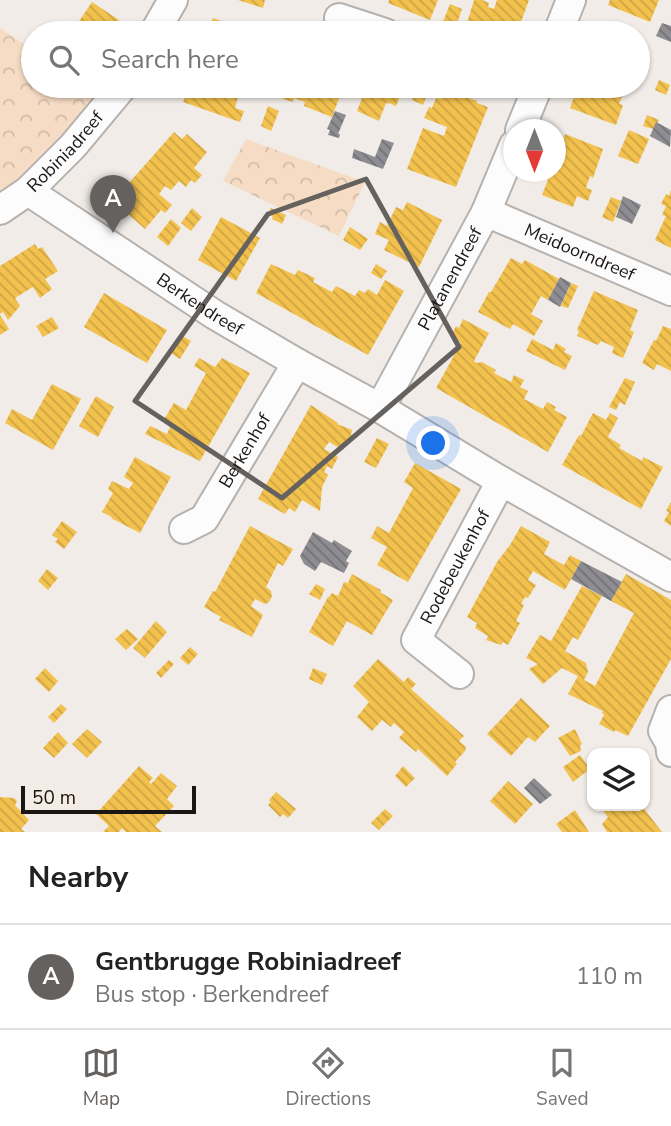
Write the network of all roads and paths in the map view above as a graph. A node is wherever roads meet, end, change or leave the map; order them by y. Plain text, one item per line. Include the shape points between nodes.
1 (173, 0) edge
2 (571, 0) edge
3 (339, 18) dead end
4 (161, 21) edge
5 (348, 21) edge
6 (563, 21) edge
7 (113, 98) edge
8 (533, 98) edge
9 (524, 119) edge
10 (503, 170) edge
11 (29, 191) junction
12 (0, 210) edge
13 (486, 212) junction
14 (671, 291) edge
15 (297, 363) junction
16 (380, 408) junction
17 (501, 481) junction
18 (184, 529) dead end
19 (671, 577) edge
20 (459, 674) dead end

1 - 4 street
2 - 6 street
3 - 5 street
7 - 11 street, Robiniadreef
8 - 9 street
10 - 13 street, Platanendreef
11 - 12 street, Robiniadreef
11 - 15 street, Berkendreef via 215,315
13 - 14 street, Meidoorndreef
13 - 16 street, Platanendreef
15 - 16 street, Berkendreef
15 - 18 street, Berkenhof via 204,519
16 - 17 street
17 - 19 street
17 - 20 street, Rodebeukenhof via 416,640

